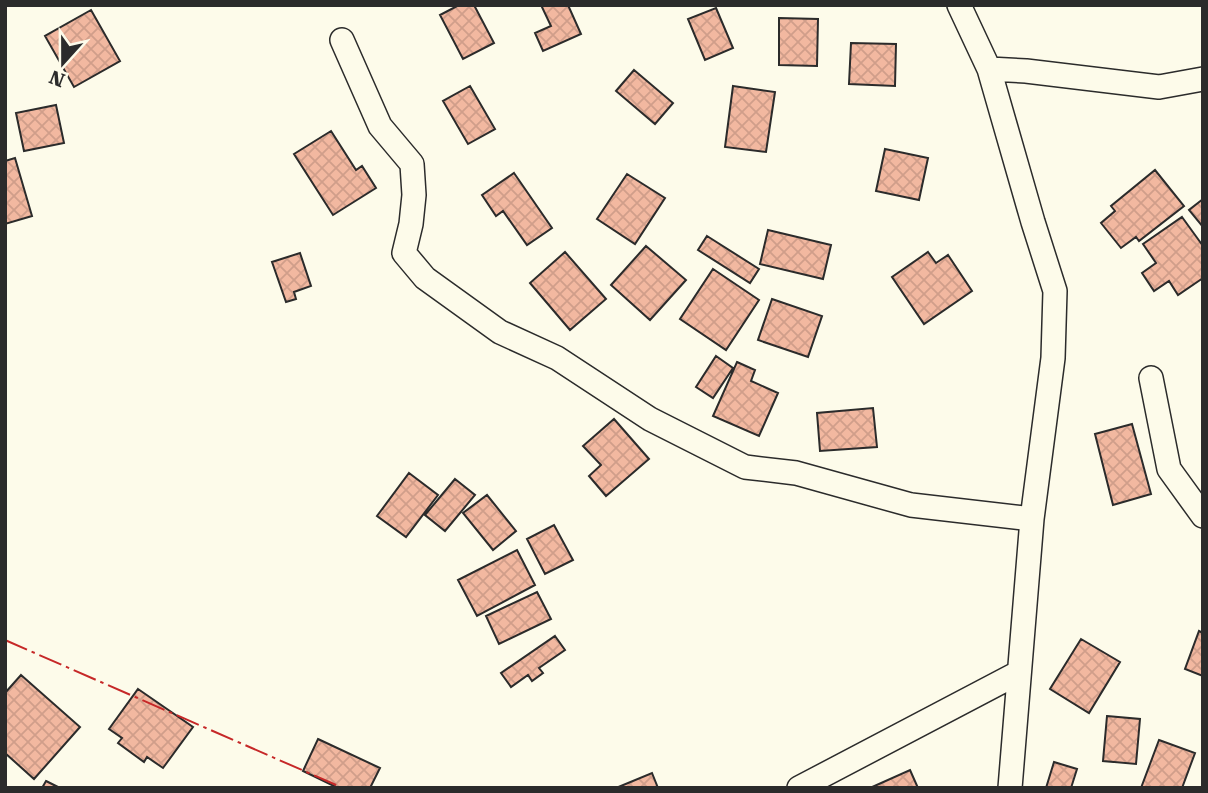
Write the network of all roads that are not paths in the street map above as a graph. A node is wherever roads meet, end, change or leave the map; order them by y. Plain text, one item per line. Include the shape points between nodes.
1 (959, 5) edge
2 (341, 40) dead end
3 (989, 69) junction
4 (1203, 79) edge
5 (1151, 378) dead end
6 (1203, 516) edge
7 (1032, 519) junction
8 (1017, 673) junction
9 (799, 788) edge
10 (1010, 788) edge

1 - 3 street
2 - 7 street via 380,126 412,164 414,195 404,253 425,278 500,332 557,358 650,419 745,467 796,474 911,505
3 - 4 street via 1159,87
3 - 7 street via 1055,291 1053,358
5 - 6 street via 1169,469
7 - 8 street
8 - 9 street
8 - 10 street

